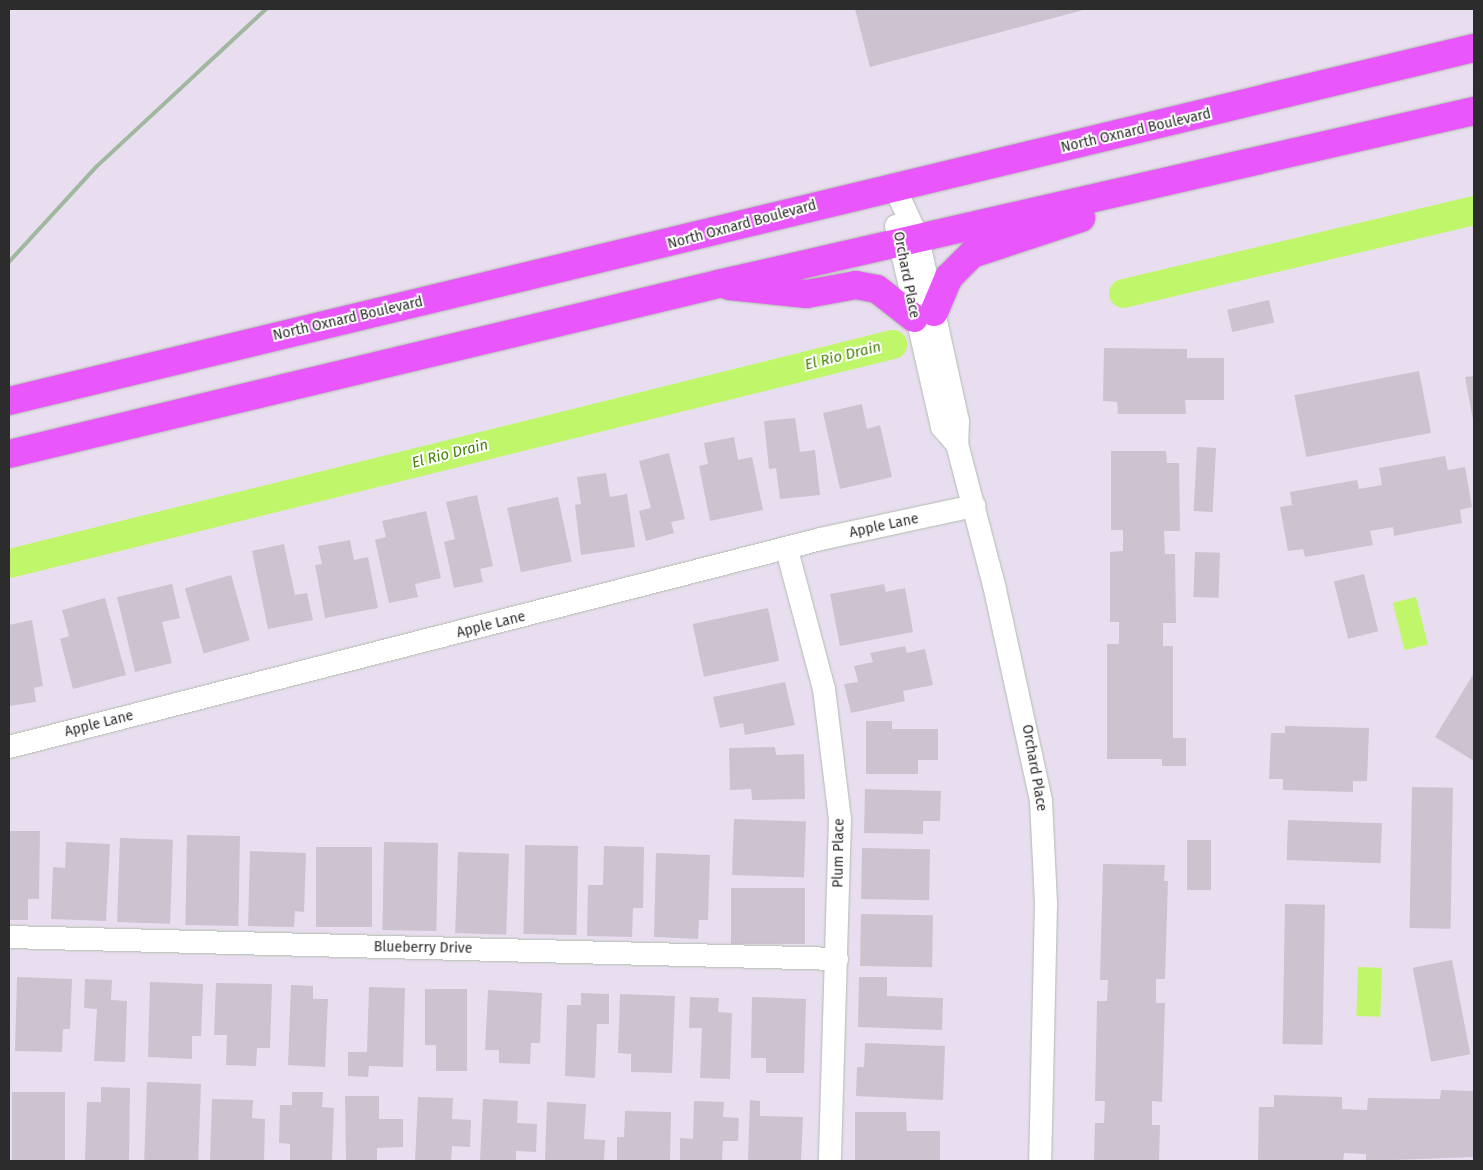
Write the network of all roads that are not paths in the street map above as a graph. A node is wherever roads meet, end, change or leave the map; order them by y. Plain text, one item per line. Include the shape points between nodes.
1 (1474, 48) edge
2 (1474, 111) edge
3 (1251, 164) junction
4 (894, 186) junction
5 (907, 240) junction
6 (718, 284) junction
7 (924, 315) junction
8 (9, 401) edge
9 (9, 454) edge
10 (974, 506) junction
11 (787, 550) junction
12 (9, 747) edge
13 (9, 937) edge
14 (837, 959) junction
15 (830, 1161) edge
16 (1040, 1161) edge

1 - 4 main road, North Oxnard Boulevard via 1093,142
2 - 3 main road
3 - 5 main road
3 - 7 main road via 972,254 949,277
4 - 5 street, Orchard Place
4 - 8 main road, North Oxnard Boulevard via 660,246
5 - 6 main road
5 - 7 street, Orchard Place
6 - 7 main road via 769,294 807,294 856,285 877,289
6 - 9 main road
7 - 10 street, Orchard Place via 958,422 957,444
10 - 11 street, Apple Lane
10 - 16 street, Orchard Place via 1041,800 1046,904
11 - 12 street, Apple Lane
11 - 14 street, Plum Place via 824,689 836,757 840,819
13 - 14 street, Blueberry Drive
14 - 15 street, Plum Place

